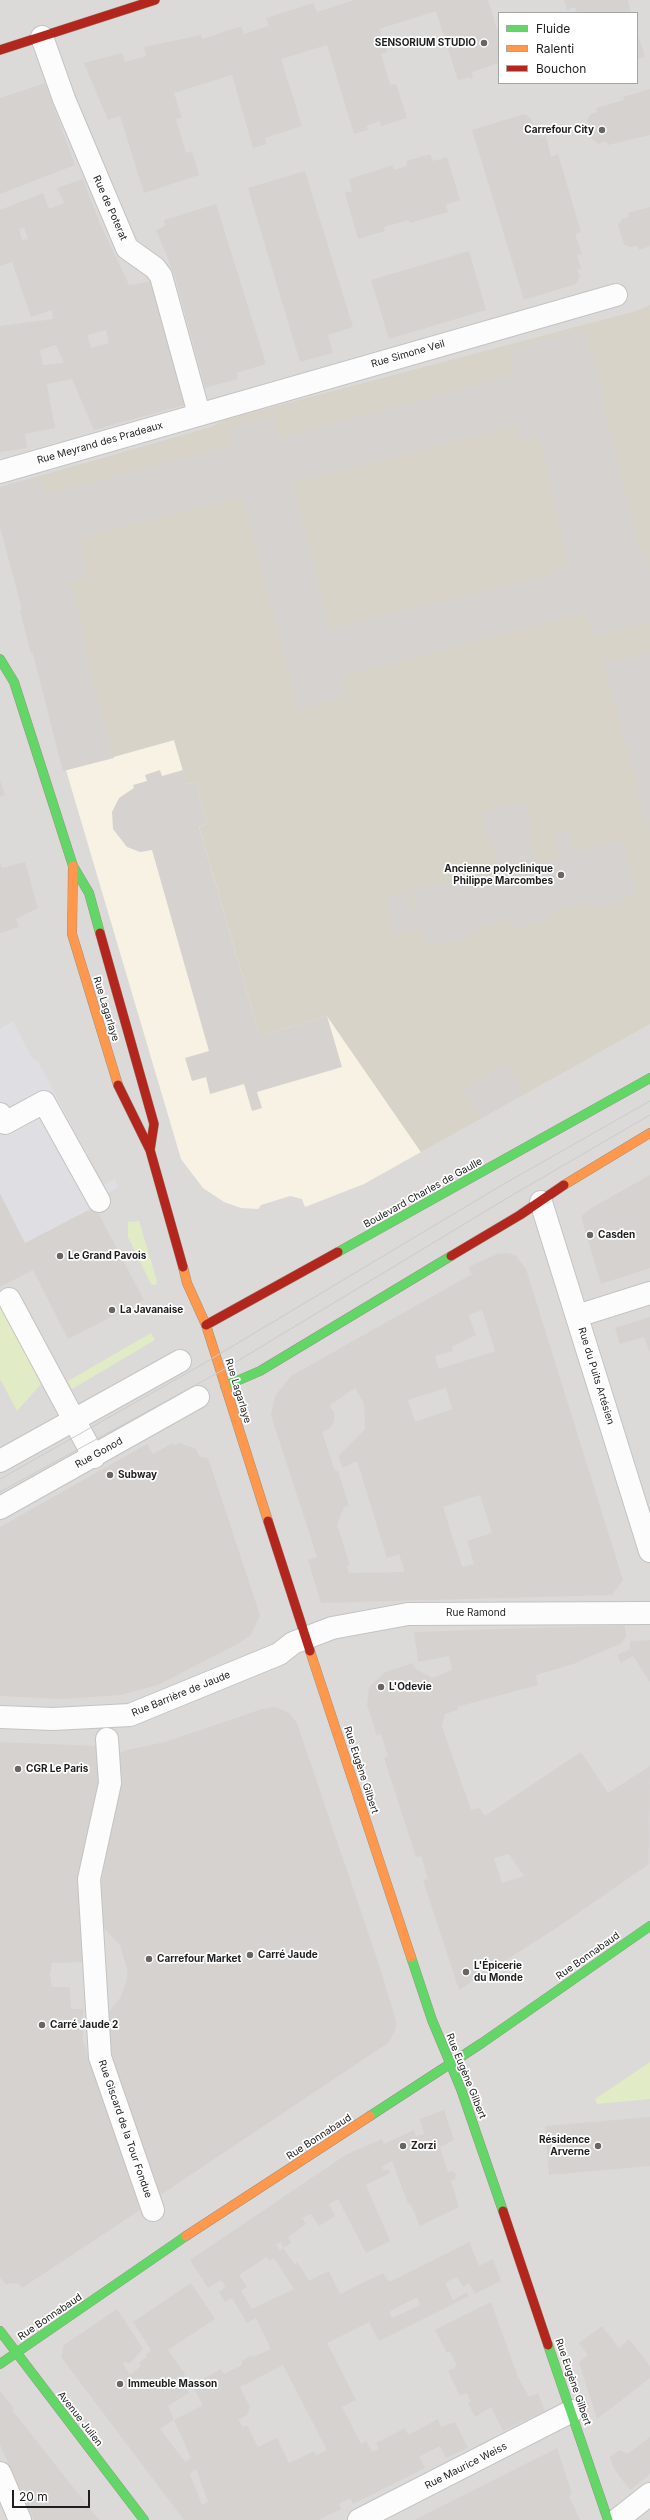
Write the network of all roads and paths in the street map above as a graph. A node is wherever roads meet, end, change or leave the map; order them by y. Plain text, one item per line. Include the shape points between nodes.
1 (155, 0) edge
2 (42, 37) junction
3 (0, 50) edge
4 (616, 295) dead end
5 (200, 414) junction
6 (0, 472) edge
7 (0, 660) edge
8 (73, 866) junction
9 (650, 1078) edge
10 (2, 1121) edge
11 (650, 1133) edge
12 (150, 1150) junction
13 (99, 1201) dead end
14 (541, 1202) junction
15 (650, 1292) edge
16 (9, 1299) dead end
17 (577, 1316) junction
18 (206, 1325) junction
19 (180, 1361) dead end
20 (225, 1386) junction
21 (198, 1397) dead end
22 (74, 1421) junction
23 (94, 1457) junction
24 (0, 1461) edge
25 (643, 1502) edge
26 (0, 1508) edge
27 (650, 1551) edge
28 (650, 1612) edge
29 (306, 1639) junction
30 (0, 1717) edge
31 (107, 1739) dead end
32 (650, 1926) edge
33 (451, 2064) junction
34 (153, 2210) dead end
35 (0, 2331) edge
36 (15, 2354) junction
37 (0, 2364) edge
38 (572, 2411) junction
39 (0, 2473) edge
40 (650, 2494) edge
41 (20, 2520) edge
42 (144, 2520) edge
43 (359, 2520) edge
44 (608, 2520) edge
45 (617, 2520) edge

1 - 2 main road
2 - 3 main road
2 - 5 street, Rue de Poterat via 67,106 127,248 155,268 161,276
4 - 5 street, Rue Simone Veil
5 - 6 street, Rue Meyrand des Pradeaux
7 - 8 main road, Rue Lagarlaye via 14,682
8 - 12 main road, Rue Lagarlaye via 89,893 154,1124
8 - 12 main road, Rue Lagarlaye via 72,934 118,1086
9 - 18 main road, Boulevard Charles de Gaulle
10 - 13 street via 44,1102
11 - 14 main road via 577,1176
12 - 18 main road, Rue Lagarlaye via 187,1283
14 - 17 street, Rue du Puits Artésien
14 - 20 main road via 260,1371
15 - 17 street
16 - 22 street
17 - 25 street, Rue du Puits Artésien
18 - 20 main road, Rue Lagarlaye
19 - 22 street
20 - 29 main road, Rue Lagarlaye
21 - 23 street, Rue Gonod
22 - 23 street
22 - 24 street
23 - 26 street, Rue Gonod
25 - 27 street, Rue du Puits Artésien
28 - 29 street, Rue Ramond via 408,1614 332,1628
29 - 30 street, Rue Barrière de Jaude via 293,1643 279,1654 130,1715 53,1720
29 - 33 main road, Rue Eugène Gilbert via 432,2020
31 - 34 street, Rue Giscard de la Tour Fondue via 110,1783 89,1880 100,2057
32 - 33 main road, Rue Bonnabaud
33 - 36 main road, Rue Bonnabaud via 148,2261
33 - 38 main road, Rue Eugène Gilbert
35 - 36 main road, Avenue Julien
36 - 37 main road, Rue Bonnabaud
36 - 42 main road, Avenue Julien
38 - 43 street, Rue Maurice Weiss
38 - 44 main road, Rue Eugène Gilbert
39 - 41 street
40 - 45 street

